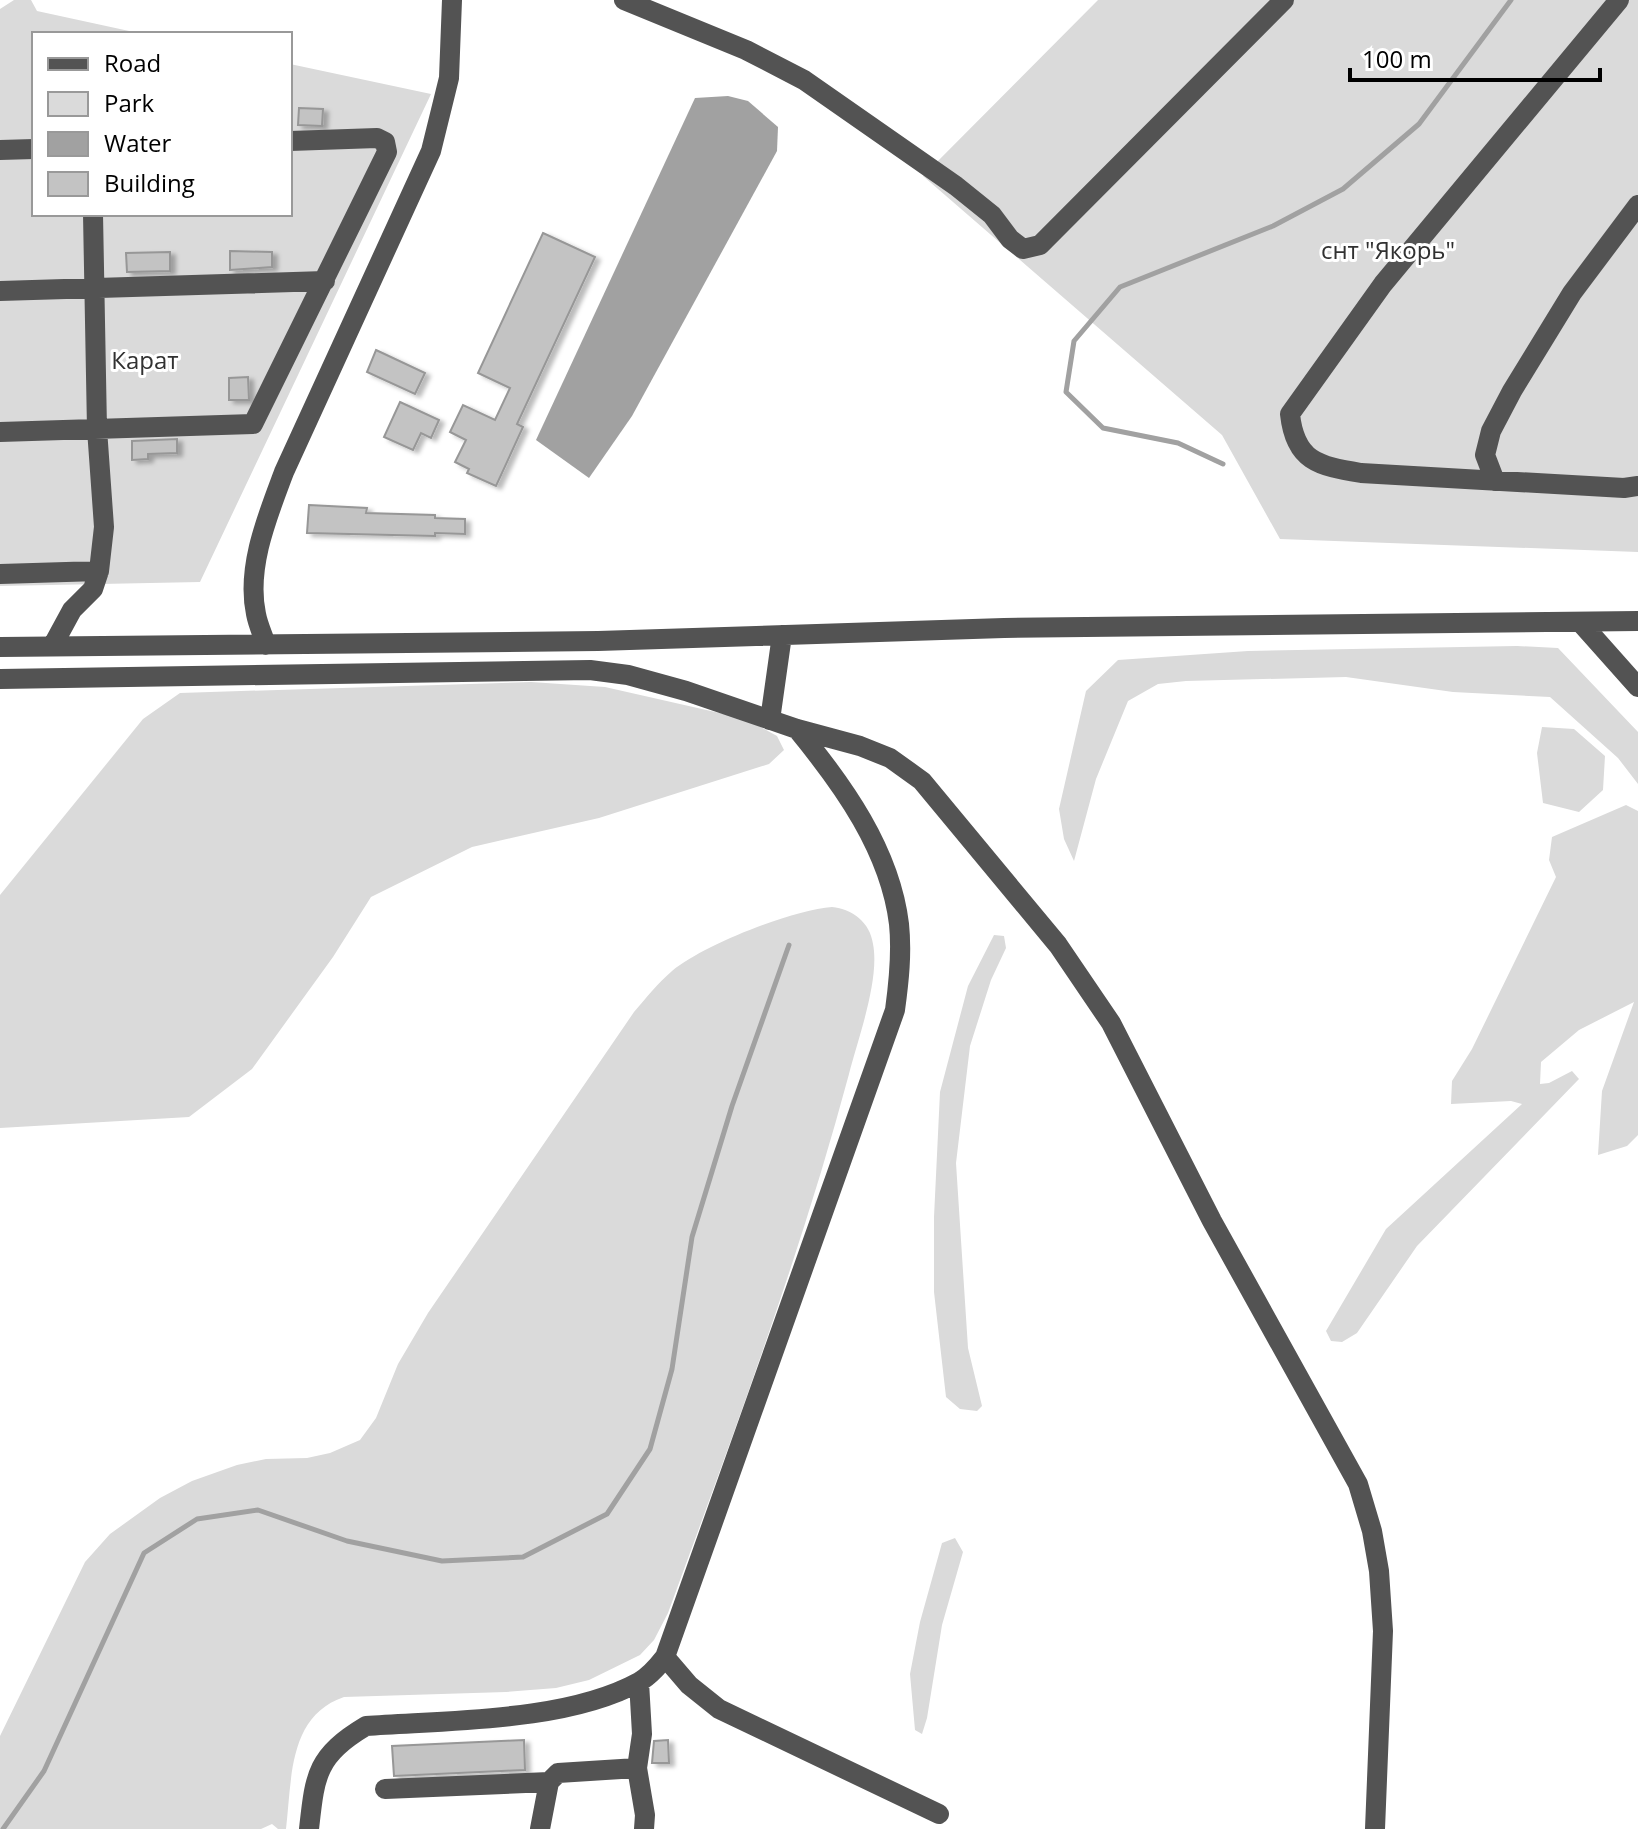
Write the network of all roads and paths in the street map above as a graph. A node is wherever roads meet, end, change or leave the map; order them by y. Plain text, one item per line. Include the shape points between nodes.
1 (452, 0) edge
2 (624, 0) edge
3 (1284, 0) edge
4 (1619, 0) edge
5 (292, 141) edge
6 (32, 149) edge
7 (0, 150) edge
8 (1638, 205) edge
9 (93, 216) edge
10 (325, 281) junction
11 (92, 288) junction
12 (0, 291) edge
13 (97, 429) junction
14 (0, 432) edge
15 (1495, 481) junction
16 (1638, 486) edge
17 (99, 571) junction
18 (0, 574) edge
19 (1638, 621) edge
20 (1581, 623) junction
21 (782, 635) junction
22 (53, 645) junction
23 (266, 645) junction
24 (0, 647) edge
25 (0, 679) edge
26 (1638, 687) edge
27 (770, 720) junction
28 (797, 729) junction
29 (665, 1657) junction
30 (639, 1682) junction
31 (637, 1768) junction
32 (549, 1782) junction
33 (385, 1789) dead end
34 (939, 1814) dead end
35 (309, 1829) edge
36 (540, 1829) edge
37 (644, 1829) edge
38 (1375, 1829) edge

1 - 23 street via 449,78 431,151 284,472 266,523 255,586
2 - 3 street via 804,80 956,186 1023,249 1040,245
4 - 15 street via 1383,284 1290,414 1292,436 1306,457 1332,469
5 - 10 street via 385,142 387,152
6 - 7 street
8 - 15 street via 1572,293 1491,431 1485,455
9 - 11 street
10 - 11 street
10 - 13 street via 253,424
11 - 12 street
11 - 13 street
13 - 14 street
13 - 17 street via 104,527
15 - 16 street
17 - 18 street
17 - 22 street via 93,589 72,610
19 - 20 street
20 - 21 street
20 - 26 street
21 - 23 street
21 - 27 street
22 - 23 street
22 - 24 street
25 - 27 street via 590,670 628,675
27 - 28 street
28 - 29 street via 837,778 887,875 901,964 895,1010
28 - 38 street via 890,758 922,781 1058,945 1111,1023 1212,1221 1358,1484 1379,1571 1383,1631
29 - 30 street
29 - 34 street via 719,1709
30 - 31 street via 642,1734
30 - 35 street via 547,1712 366,1726 324,1760 314,1785
31 - 32 street via 558,1773
31 - 37 street
32 - 33 street
32 - 36 street

